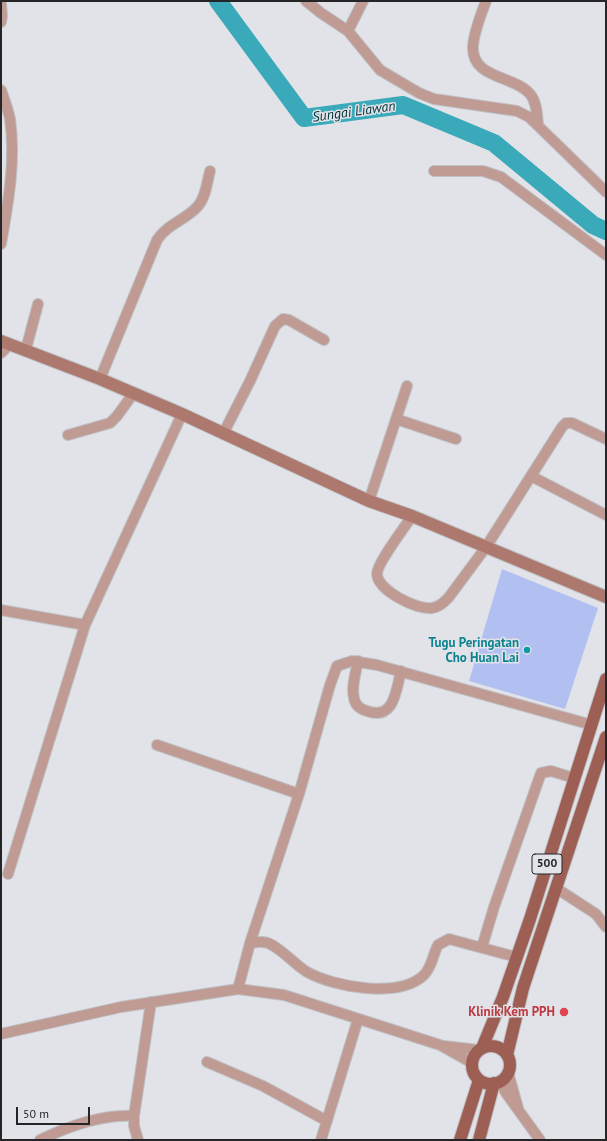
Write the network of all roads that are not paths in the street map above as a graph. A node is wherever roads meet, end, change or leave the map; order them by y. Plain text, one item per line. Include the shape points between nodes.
1 (306, 1) edge
2 (363, 1) edge
3 (486, 1) edge
4 (1, 3) edge
5 (1, 22) edge
6 (348, 31) junction
7 (1, 90) edge
8 (538, 124) junction
9 (434, 170) dead end
10 (210, 171) dead end
11 (606, 192) edge
12 (1, 244) edge
13 (606, 255) edge
14 (38, 304) dead end
15 (324, 340) dead end
16 (6, 343) edge
17 (26, 350) junction
18 (1, 353) edge
19 (100, 379) junction
20 (407, 386) dead end
21 (133, 394) junction
22 (182, 414) junction
23 (396, 419) junction
24 (224, 434) junction
25 (68, 435) dead end
26 (456, 439) dead end
27 (606, 439) edge
28 (531, 476) junction
29 (369, 500) junction
30 (606, 515) edge
31 (412, 516) junction
32 (486, 547) junction
33 (606, 597) edge
34 (1, 610) edge
35 (85, 625) junction
36 (358, 661) junction
37 (401, 671) junction
38 (606, 679) edge
39 (592, 725) junction
40 (606, 737) edge
41 (157, 745) dead end
42 (574, 778) junction
43 (299, 794) junction
44 (8, 874) dead end
45 (556, 888) junction
46 (606, 927) edge
47 (250, 943) junction
48 (482, 947) junction
49 (516, 957) junction
50 (238, 989) junction
51 (151, 1002) junction
52 (358, 1019) junction
53 (1, 1034) edge
54 (440, 1045) junction
55 (481, 1049) junction
56 (507, 1055) junction
57 (206, 1062) dead end
58 (472, 1063) junction
59 (501, 1079) junction
60 (479, 1080) junction
61 (134, 1116) junction
62 (327, 1121) junction
63 (40, 1140) edge
64 (138, 1140) edge
65 (321, 1140) edge
66 (460, 1140) edge
67 (479, 1140) edge
68 (540, 1140) edge

1 - 6 street
2 - 6 street
3 - 8 street via 473,46 476,61 483,69 530,94 536,107
4 - 5 street
6 - 8 street via 380,70 420,93 434,99 517,111
7 - 12 street via 10,118 12,152
8 - 11 street
9 - 13 street via 483,171 501,177
10 - 19 street via 199,206 166,228 157,240
14 - 17 street
15 - 24 street via 289,320 283,319 278,322
16 - 17 street
16 - 18 street
17 - 19 street
19 - 21 street
20 - 23 street
21 - 22 street
21 - 25 street via 110,422
22 - 24 street
22 - 35 street
23 - 26 street
23 - 29 street
24 - 29 street
27 - 28 street via 572,423 566,424 562,426
28 - 30 street
28 - 32 street
29 - 31 street
31 - 32 street
31 - 32 street via 380,564 377,574 385,587 411,605 431,608 443,604
32 - 33 street
34 - 35 street
35 - 44 street
36 - 37 street
36 - 37 street via 353,697 357,705 375,714 383,712 392,704
36 - 43 street via 346,661 336,670
37 - 39 street
38 - 39 main road, 500
39 - 42 main road, 500
40 - 45 main road, 500
41 - 43 street
42 - 48 street via 550,771 541,773
42 - 49 main road, 500
43 - 47 street
45 - 46 street via 596,914
45 - 56 main road, 500 via 523,988
47 - 48 street via 269,944 319,978 374,989 390,988 421,978 443,940 454,939
47 - 50 street
48 - 49 street
49 - 55 main road, 500 via 503,997
50 - 51 street
50 - 52 street via 284,995
51 - 53 street
51 - 61 street
52 - 54 street
52 - 62 street
54 - 55 street
54 - 58 street
55 - 56 main road via 488,1046 499,1047
55 - 58 main road via 476,1053
56 - 59 main road via 509,1060
57 - 62 street via 263,1086
58 - 60 main road
59 - 60 main road via 486,1083
59 - 67 main road
59 - 68 street via 518,1110
60 - 66 main road
61 - 63 street via 121,1115 89,1122
61 - 64 street
62 - 65 street

